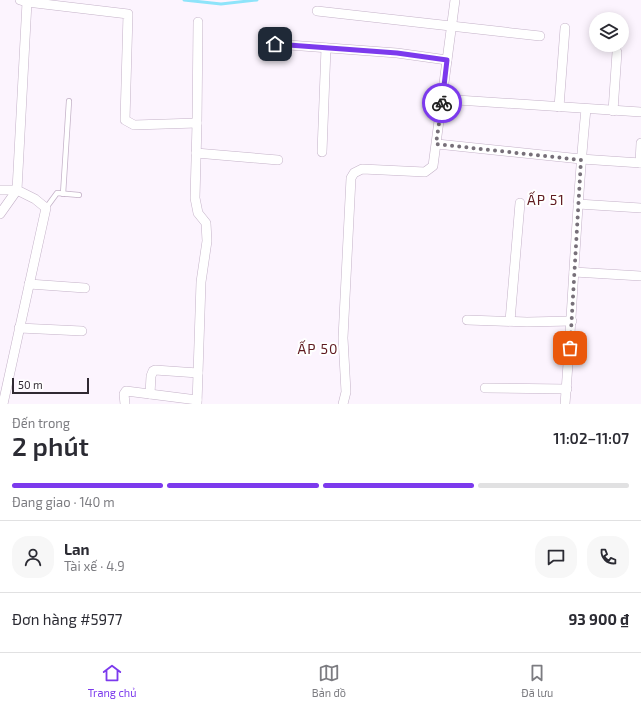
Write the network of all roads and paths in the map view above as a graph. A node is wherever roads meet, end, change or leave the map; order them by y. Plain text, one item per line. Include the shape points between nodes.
1 (455, 0) edge
2 (24, 1) edge
3 (317, 11) dead end
4 (198, 22) dead end
5 (451, 26) junction
6 (565, 28) dead end
7 (540, 36) dead end
8 (275, 44) dead end
9 (326, 48) junction
10 (617, 52) dead end
11 (447, 60) junction
12 (442, 99) junction
13 (69, 102) dead end
14 (559, 108) junction
15 (586, 109) junction
16 (613, 111) junction
17 (641, 112) edge
18 (197, 123) junction
19 (641, 143) edge
20 (436, 144) junction
21 (322, 152) dead end
22 (196, 154) junction
23 (278, 160) dead end
24 (581, 160) junction
25 (640, 163) edge
26 (0, 190) edge
27 (18, 190) junction
28 (63, 194) junction
29 (79, 195) dead end
30 (520, 203) dead end
31 (578, 204) junction
32 (46, 208) junction
33 (641, 208) edge
34 (0, 214) edge
35 (574, 272) junction
36 (641, 276) edge
37 (29, 284) junction
38 (85, 288) dead end
39 (467, 320) dead end
40 (572, 321) junction
41 (510, 322) junction
42 (19, 328) junction
43 (82, 331) dead end
44 (198, 373) junction
45 (485, 388) dead end
46 (566, 389) junction
47 (150, 394) junction
48 (197, 402) edge
49 (3, 404) edge
50 (125, 404) edge
51 (343, 404) edge
52 (565, 404) edge

1 - 5 street
2 - 18 street via 128,14 125,120 134,125
2 - 27 street
3 - 5 street
4 - 18 street
5 - 7 street
5 - 11 street
6 - 14 street
8 - 9 street
9 - 11 street via 397,53
9 - 21 street
10 - 16 street
11 - 12 street
12 - 14 street
12 - 20 street
13 - 28 lane
14 - 15 street
15 - 16 street
15 - 24 street
16 - 17 street
18 - 22 street
19 - 25 street
20 - 24 street
20 - 51 street via 433,166 425,172 362,169 351,178 343,338 346,392
22 - 23 street
22 - 44 street via 195,198 198,213 206,223 207,241 201,282
24 - 25 street
24 - 31 street
26 - 27 street
27 - 32 street
27 - 34 street
28 - 29 lane
28 - 32 lane via 57,193
30 - 41 street
31 - 33 street
31 - 35 street
32 - 37 street
35 - 36 street
35 - 40 street
37 - 38 street
37 - 42 street
39 - 41 street
40 - 41 street
40 - 46 street
42 - 43 street
42 - 49 street
44 - 47 street via 152,371
44 - 48 street
45 - 46 street
46 - 52 street
47 - 48 street
47 - 50 street via 126,391

